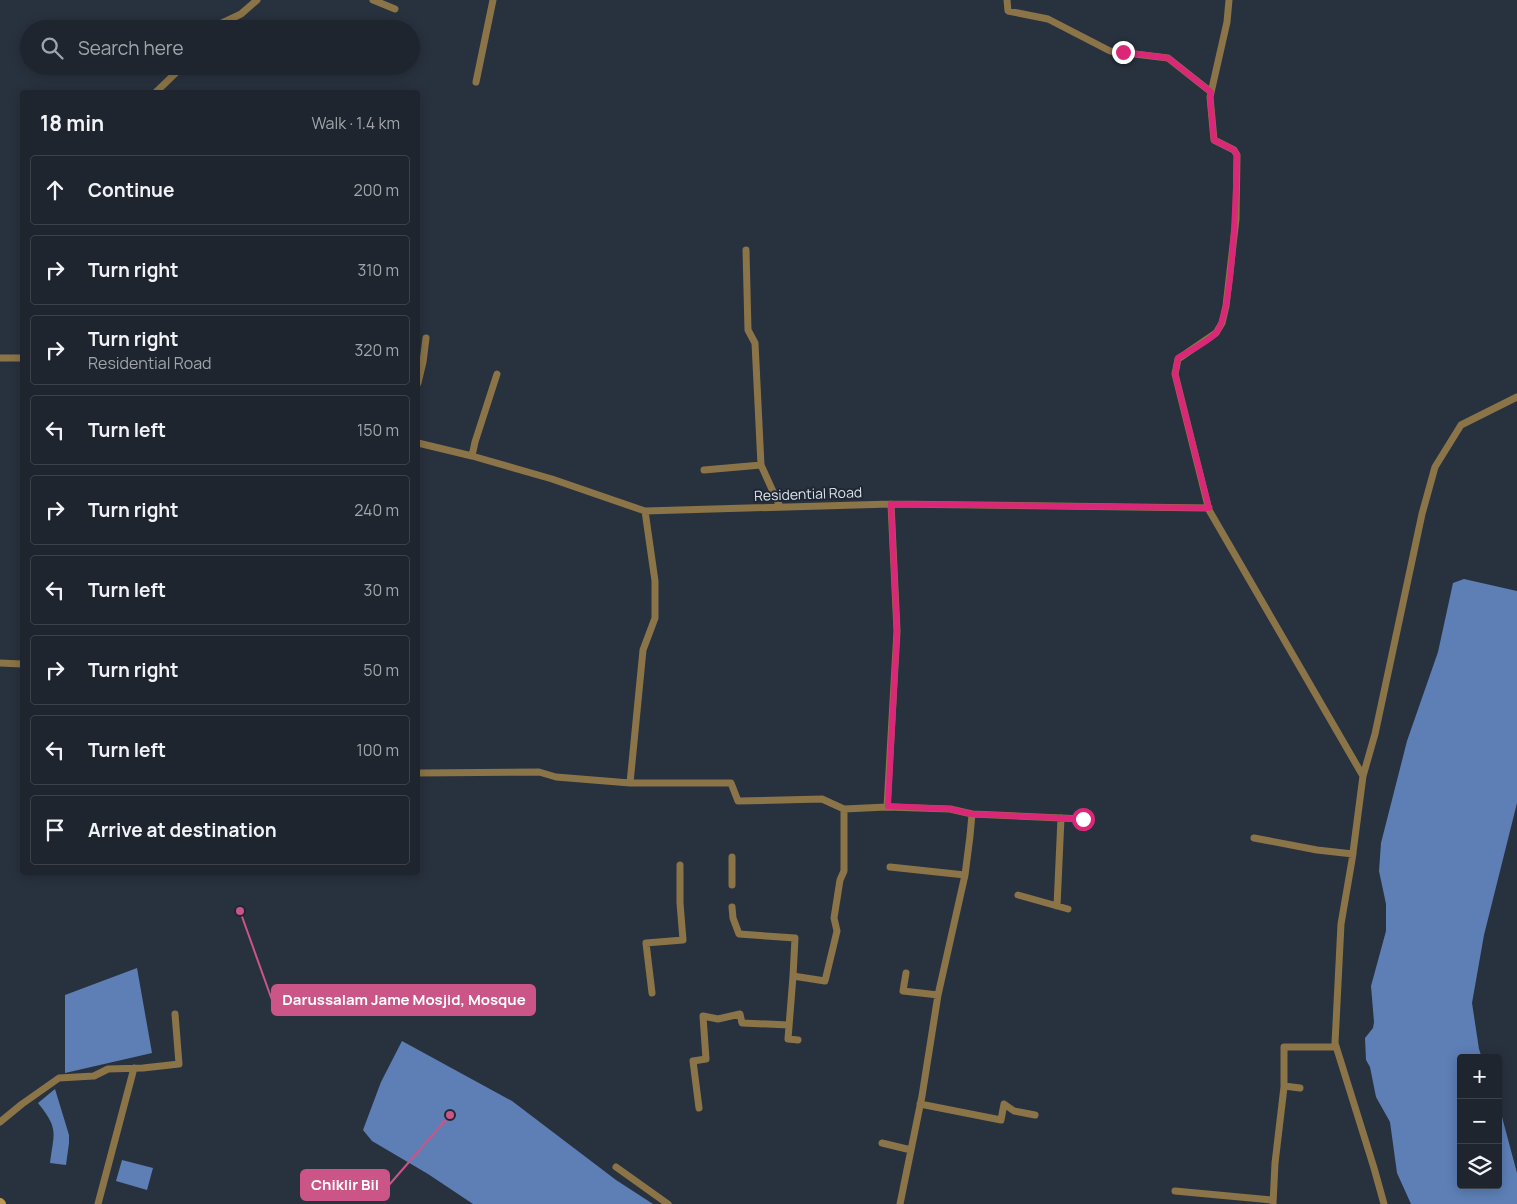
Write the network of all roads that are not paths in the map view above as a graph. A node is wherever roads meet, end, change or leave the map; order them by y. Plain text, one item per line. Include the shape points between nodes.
1 (257, 0) edge
2 (373, 0) edge
3 (493, 0) edge
4 (1006, 0) edge
5 (1229, 0) edge
6 (395, 8) dead end
7 (228, 20) edge
8 (174, 75) edge
9 (476, 82) dead end
10 (158, 90) edge
11 (1211, 92) junction
12 (746, 250) dead end
13 (426, 338) dead end
14 (0, 358) edge
15 (20, 358) edge
16 (497, 374) dead end
17 (420, 376) edge
18 (1517, 397) edge
19 (420, 443) edge
20 (472, 456) junction
21 (762, 465) junction
22 (704, 470) dead end
23 (891, 504) junction
24 (780, 507) junction
25 (1209, 508) junction
26 (645, 511) junction
27 (0, 663) edge
28 (20, 664) edge
29 (420, 773) edge
30 (1363, 776) junction
31 (630, 783) junction
32 (888, 806) junction
33 (844, 809) junction
34 (972, 814) junction
35 (1061, 818) junction
36 (1083, 819) dead end
37 (1254, 838) dead end
38 (1353, 854) junction
39 (732, 857) dead end
40 (680, 864) dead end
41 (890, 867) dead end
42 (964, 874) junction
43 (732, 885) dead end
44 (1018, 896) dead end
45 (1057, 906) junction
46 (732, 907) dead end
47 (1068, 909) dead end
48 (906, 973) dead end
49 (793, 976) junction
50 (652, 993) dead end
51 (938, 995) junction
52 (175, 1014) dead end
53 (789, 1026) junction
54 (798, 1040) dead end
55 (1336, 1047) junction
56 (134, 1068) junction
57 (1284, 1086) junction
58 (1300, 1088) dead end
59 (920, 1104) junction
60 (699, 1108) dead end
61 (1035, 1115) dead end
62 (0, 1122) edge
63 (882, 1143) dead end
64 (911, 1150) junction
65 (616, 1167) dead end
66 (1174, 1191) dead end
67 (1273, 1202) edge
68 (98, 1204) edge
69 (668, 1204) edge
70 (900, 1204) edge
71 (1384, 1204) edge

1 - 7 street
2 - 6 street
3 - 9 street
4 - 11 street via 1008,11 1048,18 1110,50 1168,58
5 - 11 street
8 - 10 street
11 - 25 street via 1214,140 1234,150 1237,155 1236,219 1226,306 1216,333 1178,358 1175,374
12 - 21 street via 748,330 754,343
13 - 17 street
14 - 15 street
16 - 20 street
18 - 30 street via 1461,425 1435,467
19 - 20 street, Residential Road
20 - 26 street, Residential Road
21 - 22 street
21 - 24 street
23 - 24 street, Residential Road
23 - 25 street, Residential Road
23 - 32 street via 897,631
24 - 26 street, Residential Road
25 - 30 street
26 - 31 street via 655,581 655,618 643,650
27 - 28 street
29 - 31 street via 539,772 556,777
30 - 38 street
31 - 33 street via 731,783 738,801 822,799
32 - 33 street
32 - 34 street via 950,809
33 - 49 street via 844,871 834,918 837,931 826,981
34 - 35 street
34 - 42 street
35 - 36 street
35 - 45 street
37 - 38 street
38 - 55 street via 1341,924
39 - 43 street
40 - 50 street via 683,940 646,943
41 - 42 street
42 - 51 street
44 - 45 street
45 - 47 street
46 - 49 street via 739,934 795,938
48 - 51 street via 903,991
49 - 53 street
51 - 59 street
52 - 56 street via 179,1064
53 - 54 street via 788,1039
53 - 60 street via 742,1023 740,1014 718,1019 704,1016 706,1059 694,1061
55 - 57 street via 1284,1046
55 - 71 street
56 - 62 street via 108,1069 94,1076 59,1078
56 - 68 street
57 - 58 street
57 - 67 street via 1274,1162
59 - 61 street via 1001,1120 1004,1104 1014,1111
59 - 64 street
63 - 64 street
64 - 70 street
65 - 69 street
66 - 67 street

